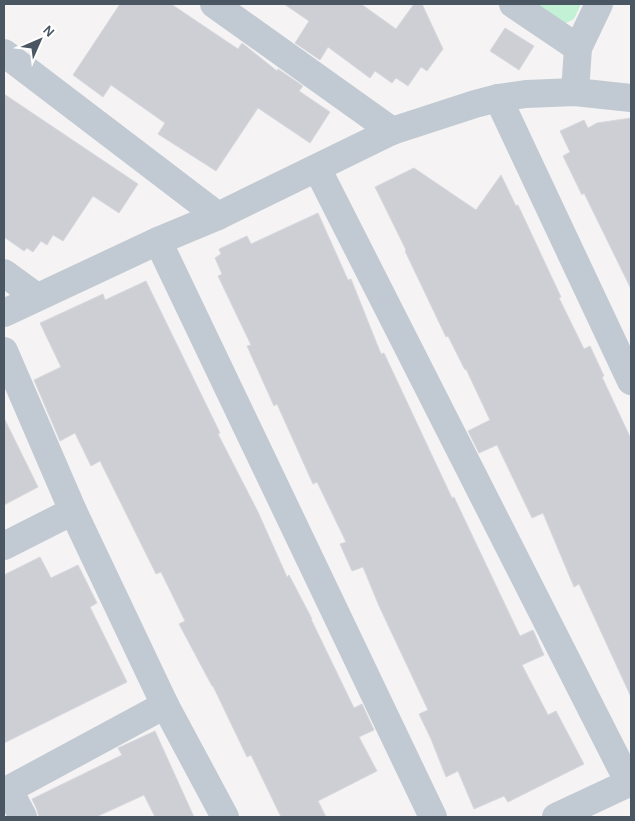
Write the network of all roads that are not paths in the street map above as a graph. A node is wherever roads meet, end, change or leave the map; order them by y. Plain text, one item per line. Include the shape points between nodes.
1 (214, 4) edge
2 (513, 4) edge
3 (599, 4) edge
4 (578, 48) junction
5 (4, 53) edge
6 (575, 92) junction
7 (498, 98) junction
8 (631, 98) edge
9 (392, 132) junction
10 (318, 168) junction
11 (218, 216) junction
12 (158, 241) junction
13 (4, 273) edge
14 (37, 297) junction
15 (4, 313) edge
16 (4, 351) edge
17 (631, 382) edge
18 (73, 512) junction
19 (4, 546) edge
20 (165, 705) junction
21 (630, 782) edge
22 (6, 791) edge
23 (23, 817) edge
24 (225, 817) edge
25 (434, 817) edge
26 (556, 817) edge

1 - 9 street
2 - 4 street
3 - 4 street
4 - 6 street
5 - 11 street
6 - 7 street
6 - 8 street
7 - 9 street
7 - 17 street
9 - 10 street
10 - 11 street
10 - 21 street
11 - 12 street
12 - 14 street
12 - 25 street
13 - 14 street
14 - 15 street
16 - 18 street
18 - 19 street
18 - 20 street
20 - 22 street
20 - 24 street
21 - 26 street
22 - 23 street

